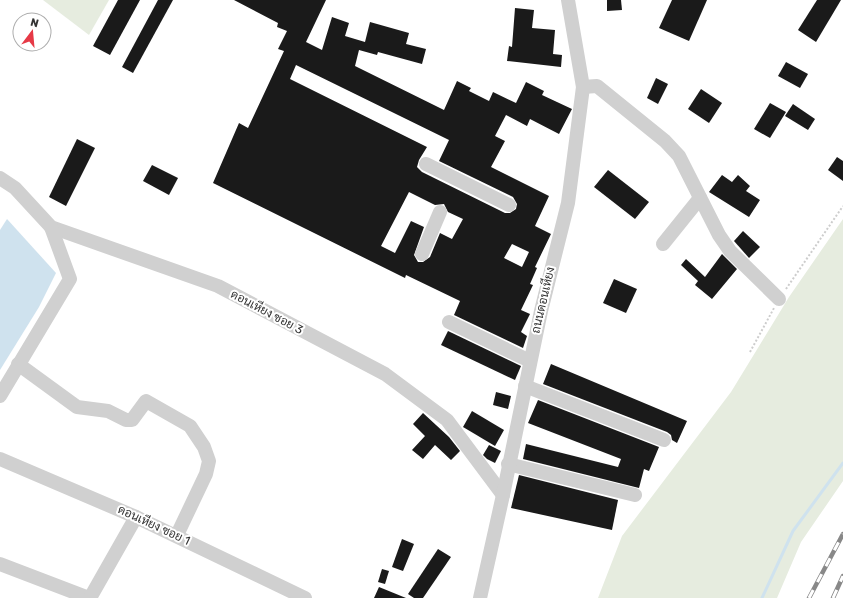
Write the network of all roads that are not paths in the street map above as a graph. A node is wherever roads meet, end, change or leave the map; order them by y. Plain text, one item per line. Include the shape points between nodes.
1 (568, 0) edge
2 (583, 87) junction
3 (426, 164) dead end
4 (0, 178) edge
5 (700, 198) junction
6 (509, 206) dead end
7 (440, 212) dead end
8 (51, 227) junction
9 (663, 244) dead end
10 (422, 254) dead end
11 (779, 299) road end
12 (449, 322) dead end
13 (530, 361) junction
14 (18, 364) junction
15 (525, 386) junction
16 (0, 396) edge
17 (664, 440) dead end
18 (0, 459) edge
19 (508, 464) junction
20 (503, 495) junction
21 (635, 495) dead end
22 (136, 516) junction
23 (177, 535) junction
24 (0, 564) edge
25 (89, 598) edge
26 (305, 598) edge
27 (480, 598) edge

1 - 2 street, ถนนดอนเหียง
2 - 5 street via 597,86 665,141 679,156
2 - 13 street, ถนนดอนเหียง via 568,203
3 - 6 street
4 - 8 street, ดอนเหียง ซอย 3 via 15,188
5 - 9 street
5 - 11 street via 718,235 730,251
7 - 10 street
8 - 14 street via 70,279
8 - 20 street, ดอนเหียง ซอย 3 via 218,286 385,374 447,420
12 - 13 street
13 - 15 street, ถนนดอนเหียง
14 - 16 street
14 - 23 street via 77,406 108,410 126,420 132,420 146,401 190,426 204,447 209,461 206,474
15 - 17 street
15 - 19 street, ถนนดอนเหียง
18 - 22 street, ดอนเหียง ซอย 1
19 - 20 street, ถนนดอนเหียง
19 - 21 street
20 - 27 street, ถนนดอนเหียง
22 - 23 street, ดอนเหียง ซอย 1
22 - 25 street
23 - 26 street, ดอนเหียง ซอย 1
24 - 25 street

